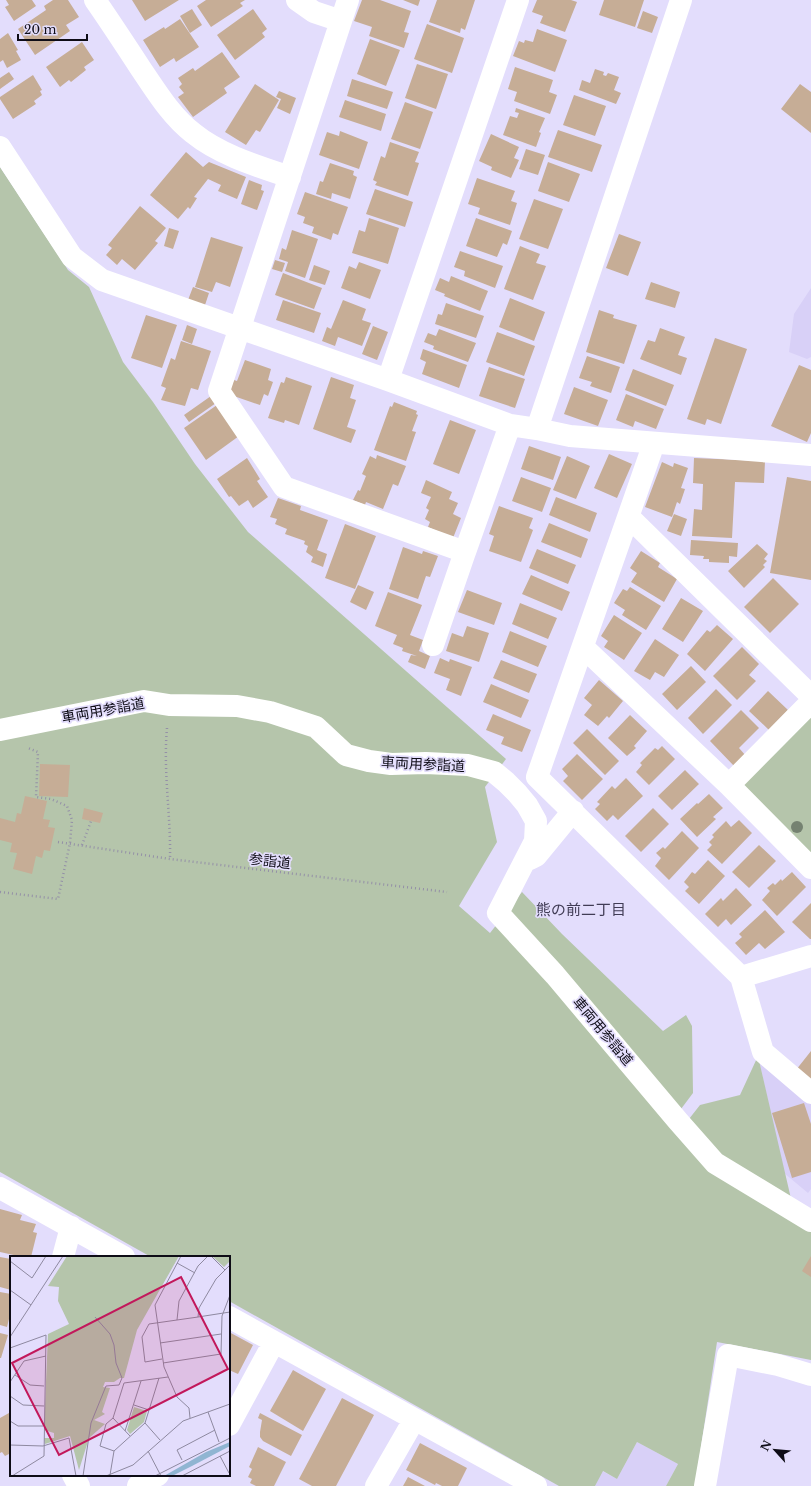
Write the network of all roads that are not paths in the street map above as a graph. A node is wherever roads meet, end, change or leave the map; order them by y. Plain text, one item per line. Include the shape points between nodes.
1 (95, 0) edge
2 (297, 0) edge
3 (348, 0) edge
4 (518, 0) edge
5 (682, 0) edge
6 (341, 21) junction
7 (0, 147) edge
8 (290, 177) junction
9 (240, 328) junction
10 (388, 380) junction
11 (510, 425) junction
12 (537, 429) junction
13 (654, 443) junction
14 (811, 455) edge
15 (629, 517) junction
16 (465, 552) junction
17 (433, 646) dead end
18 (583, 647) junction
19 (811, 696) edge
20 (811, 702) edge
21 (0, 730) edge
22 (729, 785) junction
23 (573, 811) junction
24 (525, 861) junction
25 (811, 868) edge
26 (811, 956) edge
27 (741, 977) junction
28 (811, 1093) edge
29 (0, 1188) edge
30 (811, 1221) edge
31 (71, 1227) junction
32 (63, 1256) edge
33 (122, 1256) edge
34 (230, 1318) edge
35 (274, 1342) junction
36 (811, 1375) edge
37 (414, 1420) junction
38 (230, 1423) edge
39 (73, 1476) edge
40 (156, 1476) edge
41 (79, 1486) edge
42 (138, 1486) edge
43 (376, 1486) edge
44 (536, 1486) edge
45 (705, 1486) edge

1 - 8 street via 161,98 183,124 214,147
2 - 6 street via 314,12
3 - 6 street
4 - 10 street
5 - 12 street
6 - 8 street
7 - 9 street via 72,257 102,280
8 - 9 street
9 - 10 street
9 - 16 street via 219,391 284,487
10 - 11 street
11 - 12 street
11 - 16 street
12 - 13 street via 570,436
13 - 14 street
13 - 15 street
15 - 18 street
15 - 19 street
16 - 17 street
18 - 22 street
18 - 23 street via 537,777
20 - 22 street
21 - 24 street, 車両用参詣道 via 144,701 169,705 237,706 270,712 316,727 346,755 391,764 468,766 494,772 517,793 536,821 535,841
22 - 25 street
23 - 24 street via 536,856
23 - 27 street
24 - 30 street, 車両用参詣道 via 498,913 556,975 715,1163
26 - 27 street
27 - 28 street via 763,1052
29 - 31 street
31 - 32 street
31 - 33 street
34 - 35 street
35 - 37 street
35 - 38 street
36 - 45 street via 728,1355
37 - 43 street
37 - 44 street
39 - 41 street
40 - 42 street

